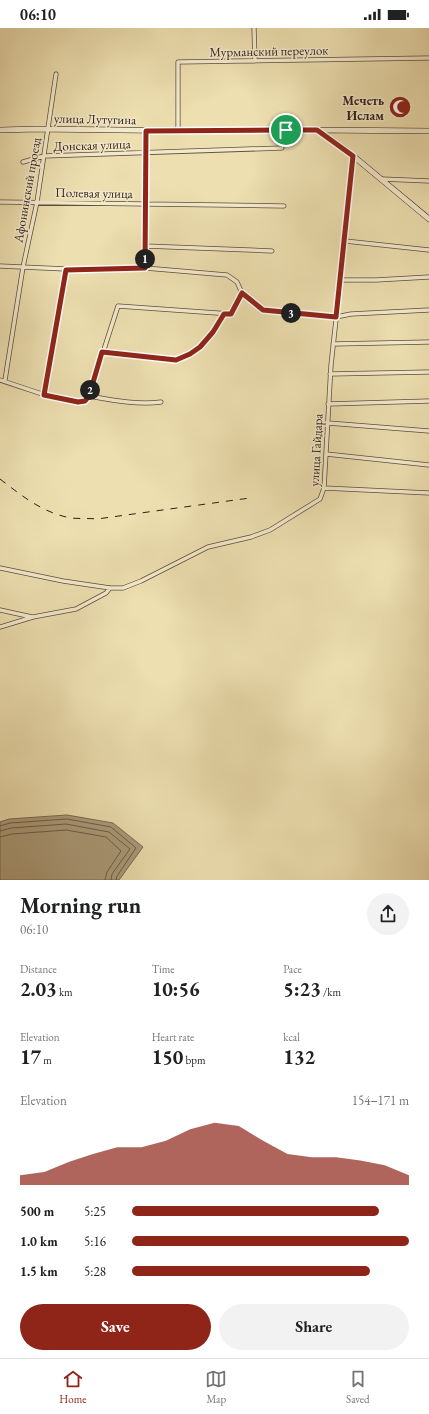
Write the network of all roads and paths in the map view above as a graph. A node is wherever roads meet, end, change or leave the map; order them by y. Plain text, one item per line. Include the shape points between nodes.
1 (254, 28) edge
2 (429, 58) edge
3 (255, 62) junction
4 (56, 74) dead end
5 (48, 129) junction
6 (0, 130) edge
7 (317, 130) junction
8 (146, 131) junction
9 (178, 131) junction
10 (429, 131) edge
11 (282, 148) dead end
12 (145, 153) junction
13 (44, 156) junction
14 (353, 156) junction
15 (23, 162) dead end
16 (382, 180) junction
17 (429, 181) edge
18 (0, 202) edge
19 (37, 202) junction
20 (145, 204) junction
21 (284, 206) dead end
22 (428, 217) edge
23 (345, 241) junction
24 (145, 246) junction
25 (429, 250) edge
26 (272, 251) dead end
27 (0, 266) edge
28 (23, 267) junction
29 (145, 268) junction
30 (66, 270) junction
31 (429, 276) edge
32 (341, 280) junction
33 (242, 293) junction
34 (429, 310) edge
35 (224, 314) junction
36 (336, 317) junction
37 (429, 342) edge
38 (333, 344) junction
39 (102, 352) junction
40 (429, 372) edge
41 (330, 374) junction
42 (0, 380) edge
43 (5, 380) junction
44 (44, 395) junction
45 (89, 396) junction
46 (429, 401) edge
47 (161, 402) dead end
48 (328, 404) junction
49 (328, 423) junction
50 (429, 432) edge
51 (326, 454) junction
52 (429, 465) edge
53 (324, 488) junction
54 (429, 493) edge
55 (0, 568) edge
56 (110, 588) junction
57 (0, 610) edge
58 (33, 617) junction
59 (0, 627) edge

1 - 3 street
2 - 3 street, Мурманский переулок
3 - 9 street, Мурманский переулок via 178,62
4 - 5 street, Афонинский проезд
5 - 6 main road, улица Лутугина
5 - 8 main road, улица Лутугина
5 - 13 street, Афонинский проезд
7 - 9 main road, улица Лутугина
7 - 10 main road, улица Лутугина
7 - 14 main road
8 - 9 main road, улица Лутугина
8 - 12 street
11 - 12 street, Донская улица
12 - 13 street, Донская улица
12 - 20 street
13 - 15 street, Донская улица
13 - 19 street, Афонинский проезд
14 - 16 main road
14 - 23 street, улица Гайдара
16 - 17 street
16 - 22 main road
18 - 19 street, Полевая улица
19 - 20 street, Полевая улица
19 - 28 street, Афонинский проезд
20 - 21 street, Полевая улица
20 - 24 street
23 - 25 street
23 - 32 street, улица Гайдара
24 - 26 street
24 - 29 street
27 - 28 street
28 - 30 street
28 - 43 street, Афонинский проезд
29 - 30 street
29 - 33 street via 227,275 237,282
30 - 44 street
31 - 32 street
32 - 36 street, улица Гайдара
33 - 35 street via 231,314
33 - 36 street via 263,310
34 - 36 street
35 - 39 street via 200,347 176,360
35 - 39 street via 118,306
36 - 38 street, улица Гайдара
37 - 38 street
38 - 41 street, улица Гайдара
39 - 45 street
40 - 41 street
41 - 48 street, улица Гайдара
42 - 43 street
43 - 44 street
44 - 45 street via 78,402 85,401
45 - 47 street via 139,403
46 - 48 street
48 - 49 street, улица Гайдара
49 - 50 street
49 - 51 street, улица Гайдара
51 - 52 street
51 - 53 street, улица Гайдара
53 - 54 street
53 - 56 street, улица Гайдара via 320,499 270,530 208,547 141,581 123,588
55 - 56 street, улица Гайдара
56 - 58 street via 106,593 76,609
57 - 58 street
58 - 59 street

